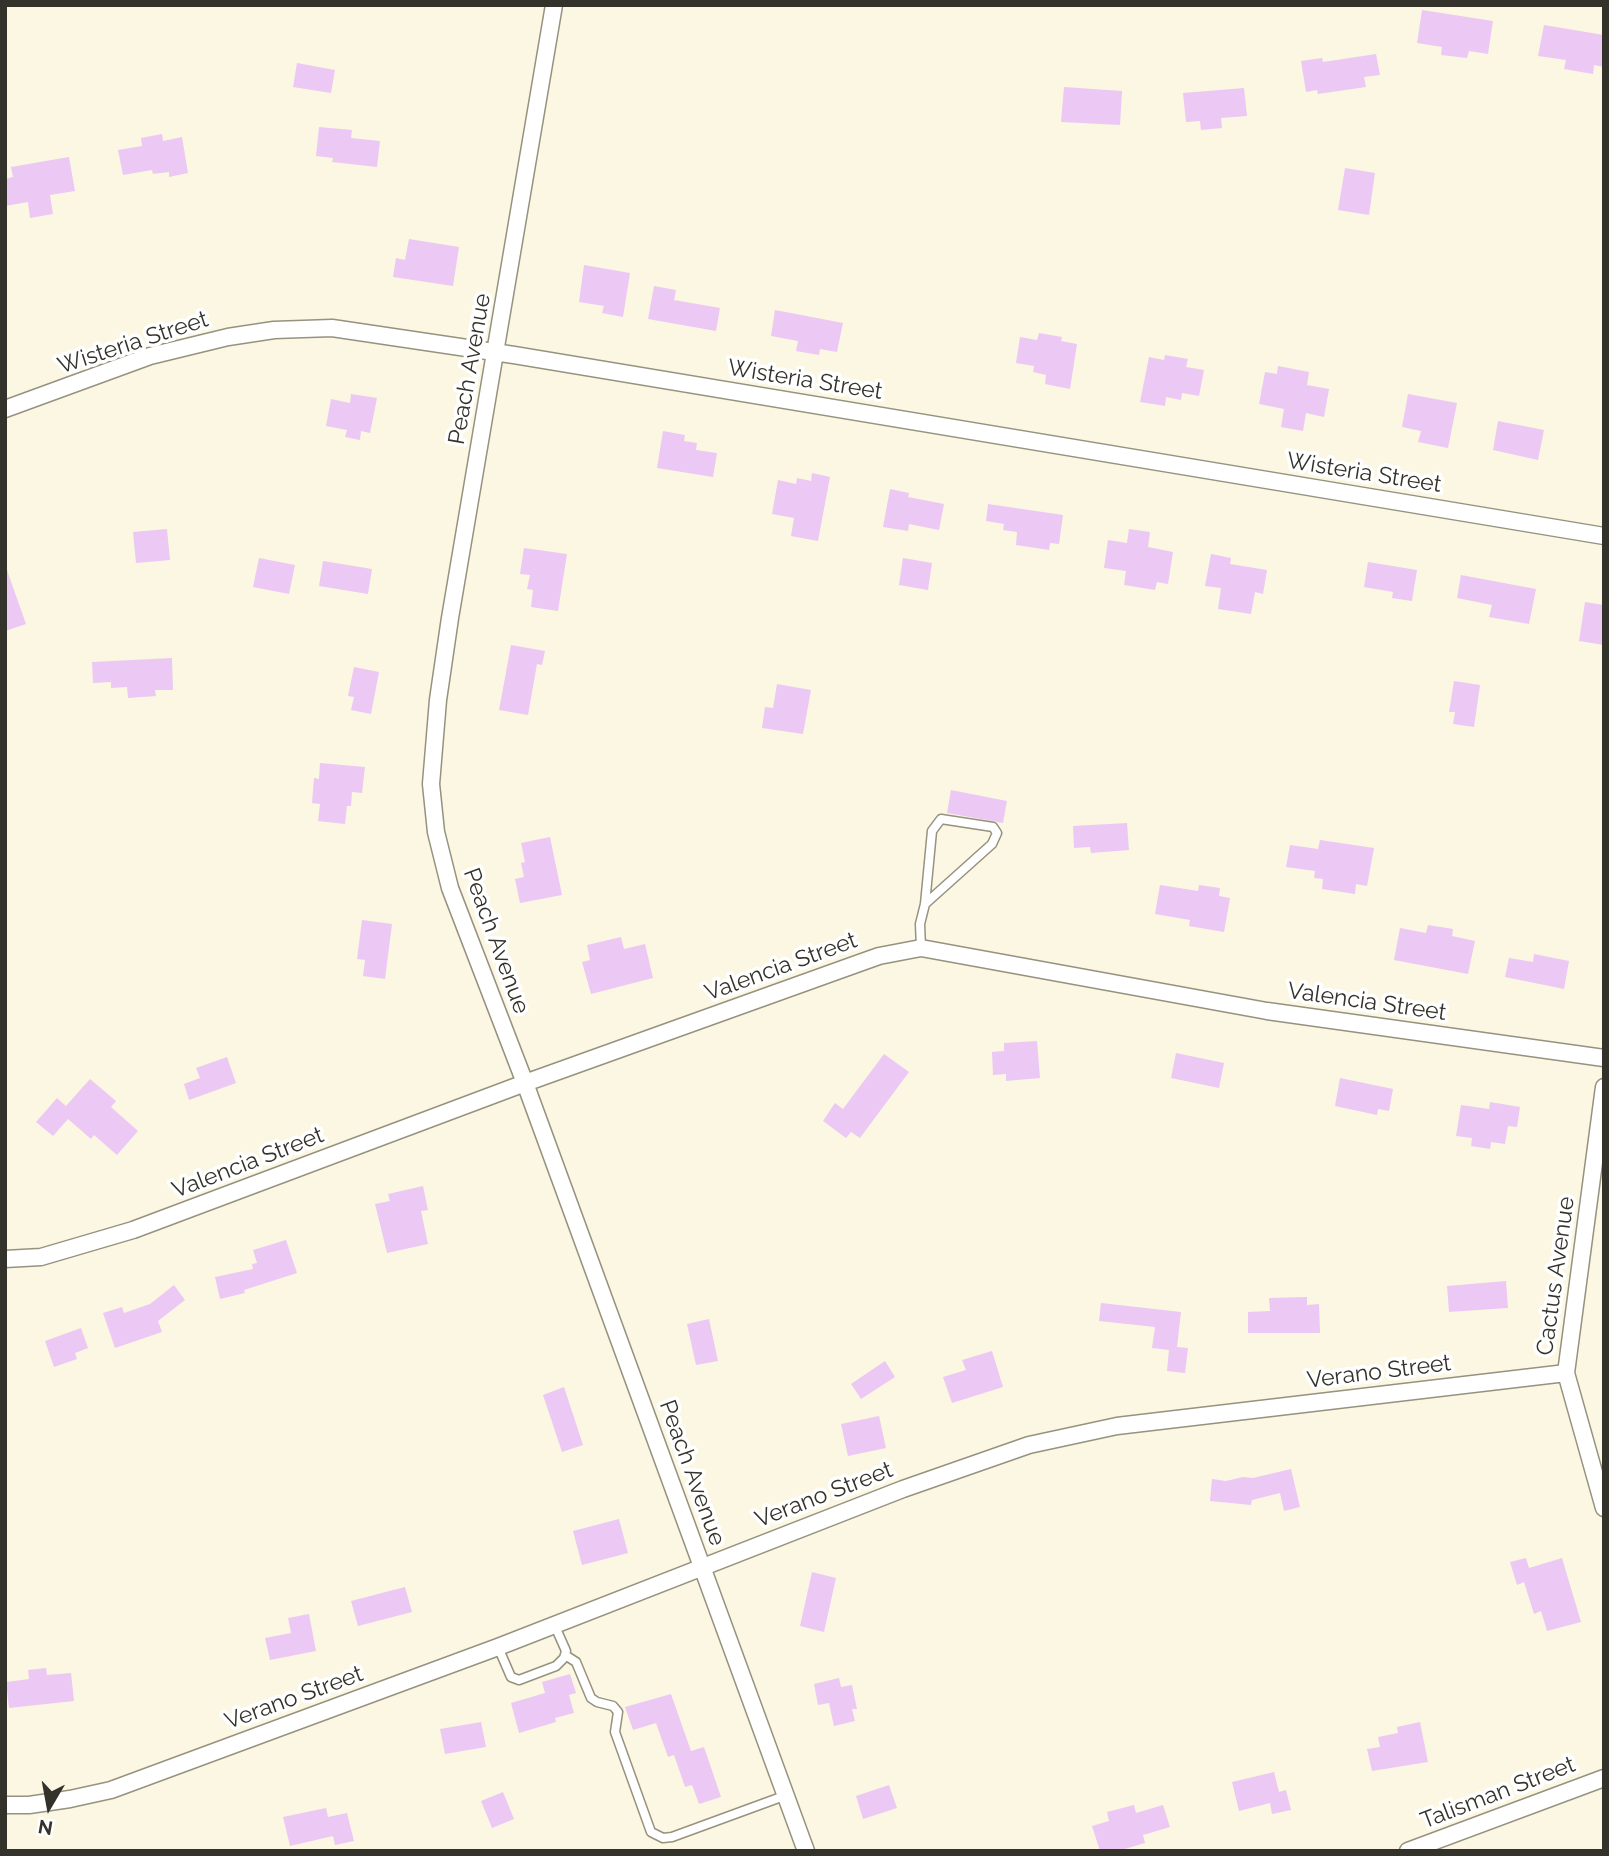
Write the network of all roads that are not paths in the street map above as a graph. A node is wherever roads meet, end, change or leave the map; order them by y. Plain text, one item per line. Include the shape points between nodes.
1 (554, 5) edge
2 (496, 352) junction
3 (5, 409) edge
4 (1604, 536) edge
5 (925, 904) junction
6 (921, 948) junction
7 (1604, 1058) edge
8 (524, 1083) junction
9 (1604, 1087) edge
10 (5, 1259) edge
11 (1566, 1373) junction
12 (1604, 1508) edge
13 (702, 1566) junction
14 (554, 1624) junction
15 (498, 1647) junction
16 (565, 1655) junction
17 (1604, 1777) edge
18 (784, 1796) junction
19 (5, 1805) edge
20 (806, 1851) edge
21 (1408, 1851) edge

1 - 2 street, Peach Avenue
2 - 3 street, Wisteria Street via 332,328 270,331 150,356
2 - 4 street, Wisteria Street
2 - 8 street, Peach Avenue via 450,618 431,784 436,832 450,888
5 - 5 lane via 932,831 941,819 993,827 997,834 992,844
5 - 6 lane
6 - 7 street, Valencia Street via 1268,1011
6 - 8 street, Valencia Street via 879,956
8 - 10 street, Valencia Street via 133,1230 41,1257
8 - 13 street, Peach Avenue
9 - 11 street, Cactus Avenue
11 - 12 street, Cactus Avenue
11 - 13 street, Verano Street via 1117,1426 1028,1445
13 - 14 street, Verano Street
13 - 18 street, Peach Avenue
14 - 15 street, Verano Street
14 - 16 lane
15 - 16 lane via 511,1677 519,1680 556,1666
15 - 19 street, Verano Street via 111,1790
16 - 18 lane via 576,1662 592,1698 618,1712 615,1732 650,1832 672,1837
17 - 21 street, Talisman Street
18 - 20 street, Peach Avenue

